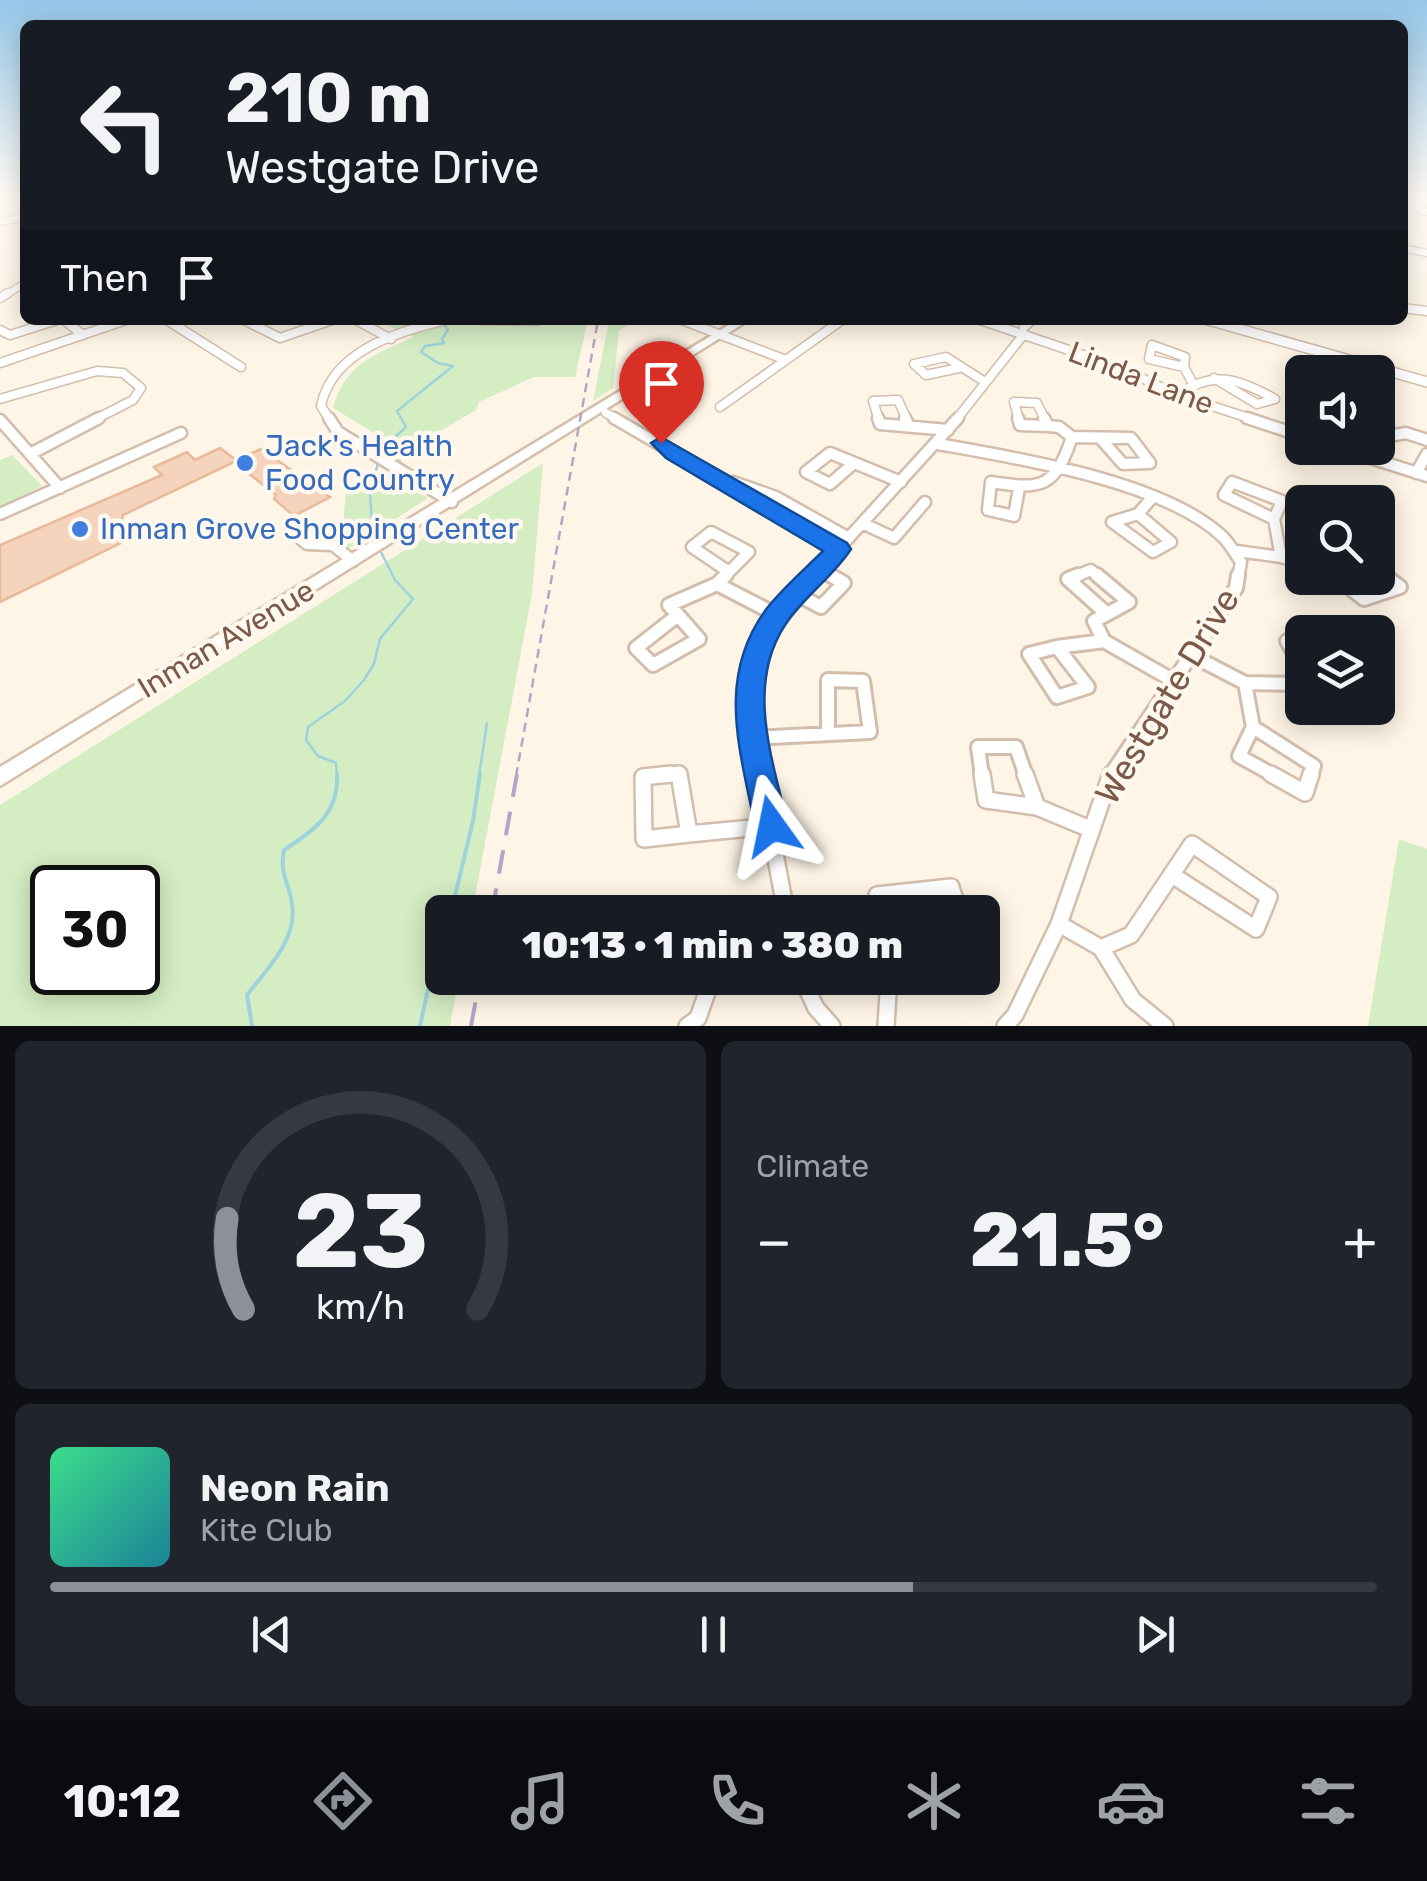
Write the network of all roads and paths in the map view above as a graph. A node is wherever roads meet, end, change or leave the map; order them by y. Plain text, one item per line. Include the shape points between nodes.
1 (44, 325) edge
2 (68, 325) edge
3 (112, 325) edge
4 (175, 325) edge
5 (253, 325) edge
6 (319, 325) edge
7 (366, 325) edge
8 (430, 325) edge
9 (695, 325) edge
10 (736, 325) edge
11 (835, 325) edge
12 (984, 325) edge
13 (1226, 325) edge
14 (1027, 327) edge
15 (0, 330) edge
16 (83, 335) junction
17 (720, 335) junction
18 (391, 338) junction
19 (786, 360) junction
20 (0, 363) edge
21 (999, 364) junction
22 (1184, 367) dead end
23 (241, 368) dead end
24 (958, 368) junction
25 (1214, 378) junction
26 (985, 382) junction
27 (1192, 382) junction
28 (1427, 382) edge
29 (644, 385) junction
30 (1178, 395) junction
31 (0, 398) edge
32 (720, 406) dead end
33 (606, 413) junction
34 (0, 420) edge
35 (908, 424) dead end
36 (1048, 426) dead end
37 (948, 430) junction
38 (1285, 430) edge
39 (182, 433) dead end
40 (1395, 435) edge
41 (1072, 437) junction
42 (1100, 438) junction
43 (1427, 440) edge
44 (938, 444) junction
45 (30, 454) junction
46 (1427, 454) edge
47 (854, 463) dead end
48 (1391, 465) edge
49 (1062, 472) junction
50 (1421, 475) edge
51 (714, 476) junction
52 (901, 482) junction
53 (60, 488) junction
54 (1019, 488) dead end
55 (1151, 499) junction
56 (452, 502) junction
57 (925, 502) dead end
58 (0, 514) edge
59 (1138, 514) junction
60 (1274, 519) junction
61 (862, 524) junction
62 (292, 532) dead end
63 (849, 538) junction
64 (839, 549) junction
65 (1237, 551) junction
66 (1280, 556) junction
67 (1285, 558) edge
68 (353, 561) junction
69 (820, 570) junction
70 (730, 573) junction
71 (718, 584) junction
72 (796, 594) junction
73 (1107, 614) junction
74 (678, 615) junction
75 (777, 615) junction
76 (1104, 641) junction
77 (1057, 647) junction
78 (1191, 655) junction
79 (1174, 681) junction
80 (1245, 683) junction
81 (1285, 684) edge
82 (1253, 727) junction
83 (828, 732) junction
84 (753, 738) junction
85 (0, 778) edge
86 (1037, 807) junction
87 (772, 826) junction
88 (1090, 828) junction
89 (689, 834) junction
90 (1172, 875) junction
91 (783, 895) edge
92 (877, 895) edge
93 (954, 895) edge
94 (1059, 924) junction
95 (1101, 948) junction
96 (706, 995) edge
97 (810, 995) edge
98 (888, 995) edge
99 (1148, 1020) edge
100 (696, 1023) edge
101 (832, 1026) edge
102 (886, 1026) edge
103 (1005, 1026) edge
104 (1164, 1026) edge

1 - 15 street via 10,335
2 - 16 street
3 - 16 street
4 - 23 street
5 - 6 street via 274,337
7 - 18 street
8 - 18 street
9 - 17 street
10 - 17 main road, Inman Avenue
11 - 19 street
12 - 21 street via 1004,340 1007,351
13 - 28 street
14 - 21 street
14 - 30 street, Linda Lane
16 - 20 street
17 - 19 street
17 - 29 main road, Inman Avenue
18 - 56 street via 346,362 332,376 321,406 332,426
19 - 32 street
21 - 26 street
22 - 27 street
24 - 24 street via 946,357 914,364 926,375
24 - 26 street
25 - 25 street via 1233,375 1275,399 1258,404
25 - 27 street
26 - 37 street
27 - 30 street
29 - 33 main road, Inman Avenue
29 - 56 main road, Inman Avenue
30 - 38 street, Linda Lane
31 - 45 street via 106,371 122,373 141,388 134,400
33 - 51 street
33 - 56 main road, Inman Avenue via 471,497
34 - 45 street
35 - 37 street
36 - 41 street
37 - 44 street
39 - 53 street
40 - 43 street
41 - 42 street
41 - 49 street
42 - 42 street via 1131,438 1150,463 1123,464
44 - 49 street, Westgate Drive
44 - 52 street
45 - 53 street
46 - 50 street
47 - 52 street
48 - 50 street
49 - 54 street via 1044,488
49 - 55 street, Westgate Drive
51 - 63 street via 776,497
51 - 64 street
52 - 61 street
53 - 58 street
55 - 59 street
55 - 65 street, Westgate Drive via 1203,519
56 - 68 main road, Inman Avenue
57 - 61 street via 894,538
59 - 59 street via 1112,522 1153,552 1171,542
60 - 60 street via 1282,501 1232,482 1224,496
60 - 66 street
61 - 63 street
62 - 68 street via 307,544 333,545
63 - 64 street
64 - 69 street
65 - 66 street
65 - 78 street, Westgate Drive via 1238,584
66 - 67 street
68 - 85 main road, Inman Avenue
69 - 72 street
69 - 72 street via 844,582 821,607
70 - 70 street via 749,552 711,532 692,547
70 - 71 street
71 - 74 street via 669,605
71 - 75 street
72 - 75 street
73 - 73 street via 1129,602 1090,570 1068,578
73 - 76 street via 1094,621
74 - 74 street via 698,638 653,665 636,648
75 - 84 street via 749,678
76 - 77 street
76 - 79 street
77 - 77 street via 1088,687 1057,698 1028,654
78 - 79 street, Westgate Drive
78 - 80 street
79 - 88 street, Westgate Drive via 1111,774
80 - 81 street
80 - 82 street
82 - 82 street via 1314,766 1305,794 1239,756
83 - 83 street via 870,732 863,681 828,680
83 - 84 street
84 - 87 street
86 - 86 street via 1016,748 978,747 986,800
86 - 88 street
87 - 89 street
87 - 91 street
88 - 94 street, Westgate Drive
89 - 89 street via 644,839 643,777 679,772
90 - 90 street via 1192,844 1269,897 1256,929
90 - 95 street via 1131,935
92 - 93 street via 951,887
94 - 95 street
94 - 103 street, Westgate Drive
95 - 99 street
96 - 100 street
97 - 101 street
98 - 102 street
99 - 104 street

